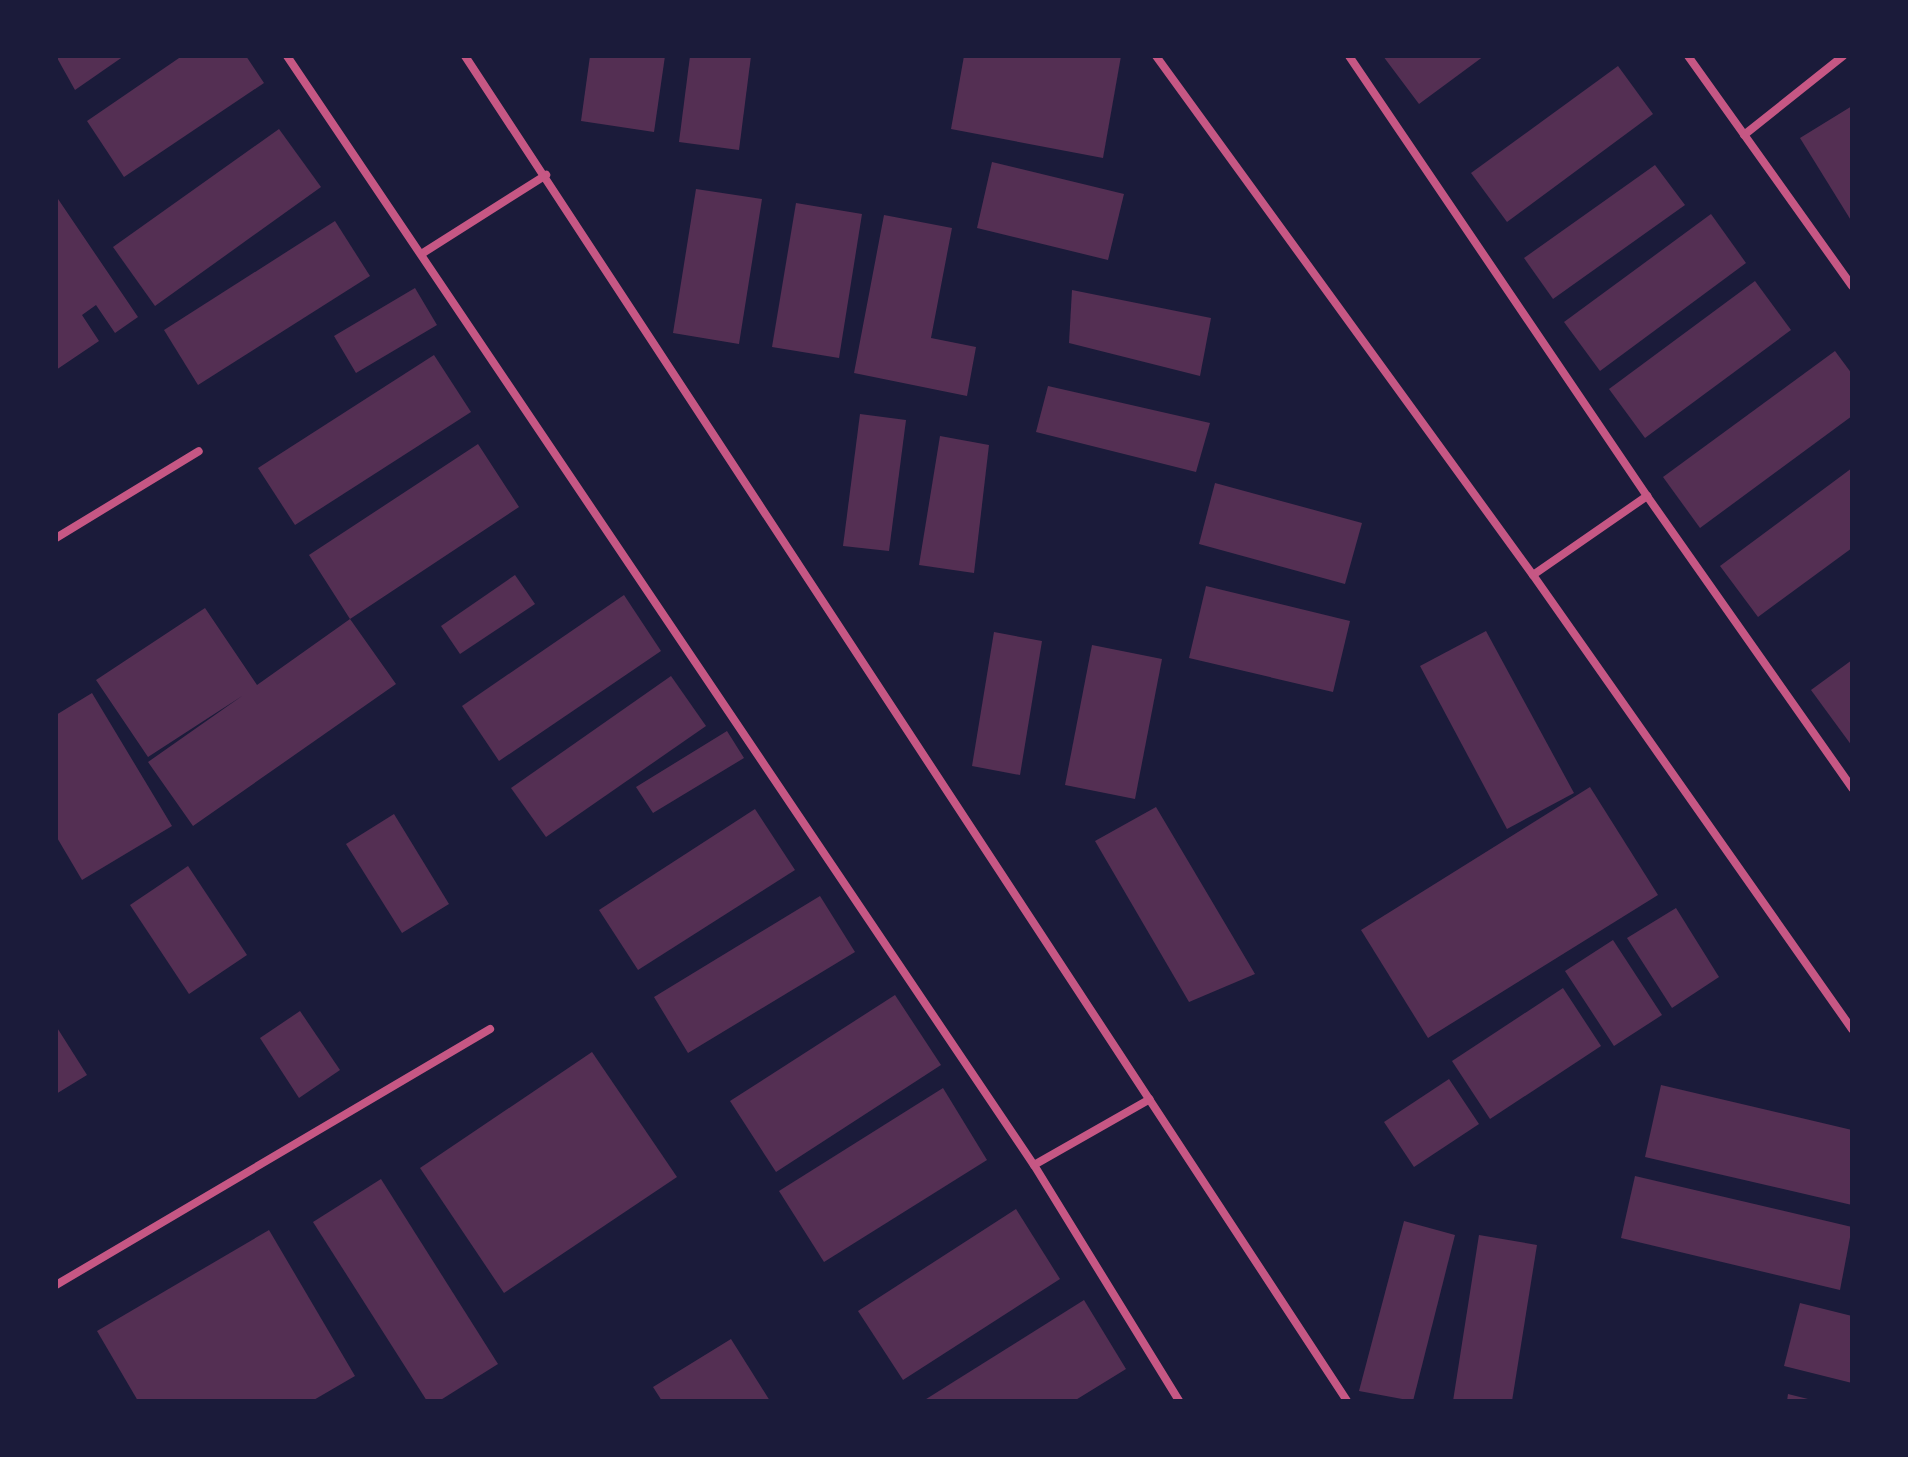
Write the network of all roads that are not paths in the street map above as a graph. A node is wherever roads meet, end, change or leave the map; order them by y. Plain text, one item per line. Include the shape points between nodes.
1 (287, 56) edge
2 (465, 56) edge
3 (1156, 56) edge
4 (1349, 56) edge
5 (1688, 56) edge
6 (1843, 56) edge
7 (1744, 135) junction
8 (546, 175) junction
9 (423, 253) junction
10 (1852, 286) edge
11 (199, 451) dead end
12 (1647, 496) junction
13 (56, 538) edge
14 (1533, 575) junction
15 (1852, 788) edge
16 (490, 1029) dead end
17 (1852, 1029) edge
18 (1150, 1099) junction
19 (1034, 1165) junction
20 (56, 1285) edge
21 (1179, 1401) edge
22 (1347, 1401) edge

1 - 9 street
2 - 8 street
3 - 14 street
4 - 12 street
5 - 7 street
6 - 7 street
7 - 10 street
8 - 9 street
8 - 18 street
9 - 19 street
11 - 13 street
12 - 14 street
12 - 15 street
14 - 17 street
16 - 20 street
18 - 19 street
18 - 22 street
19 - 21 street

